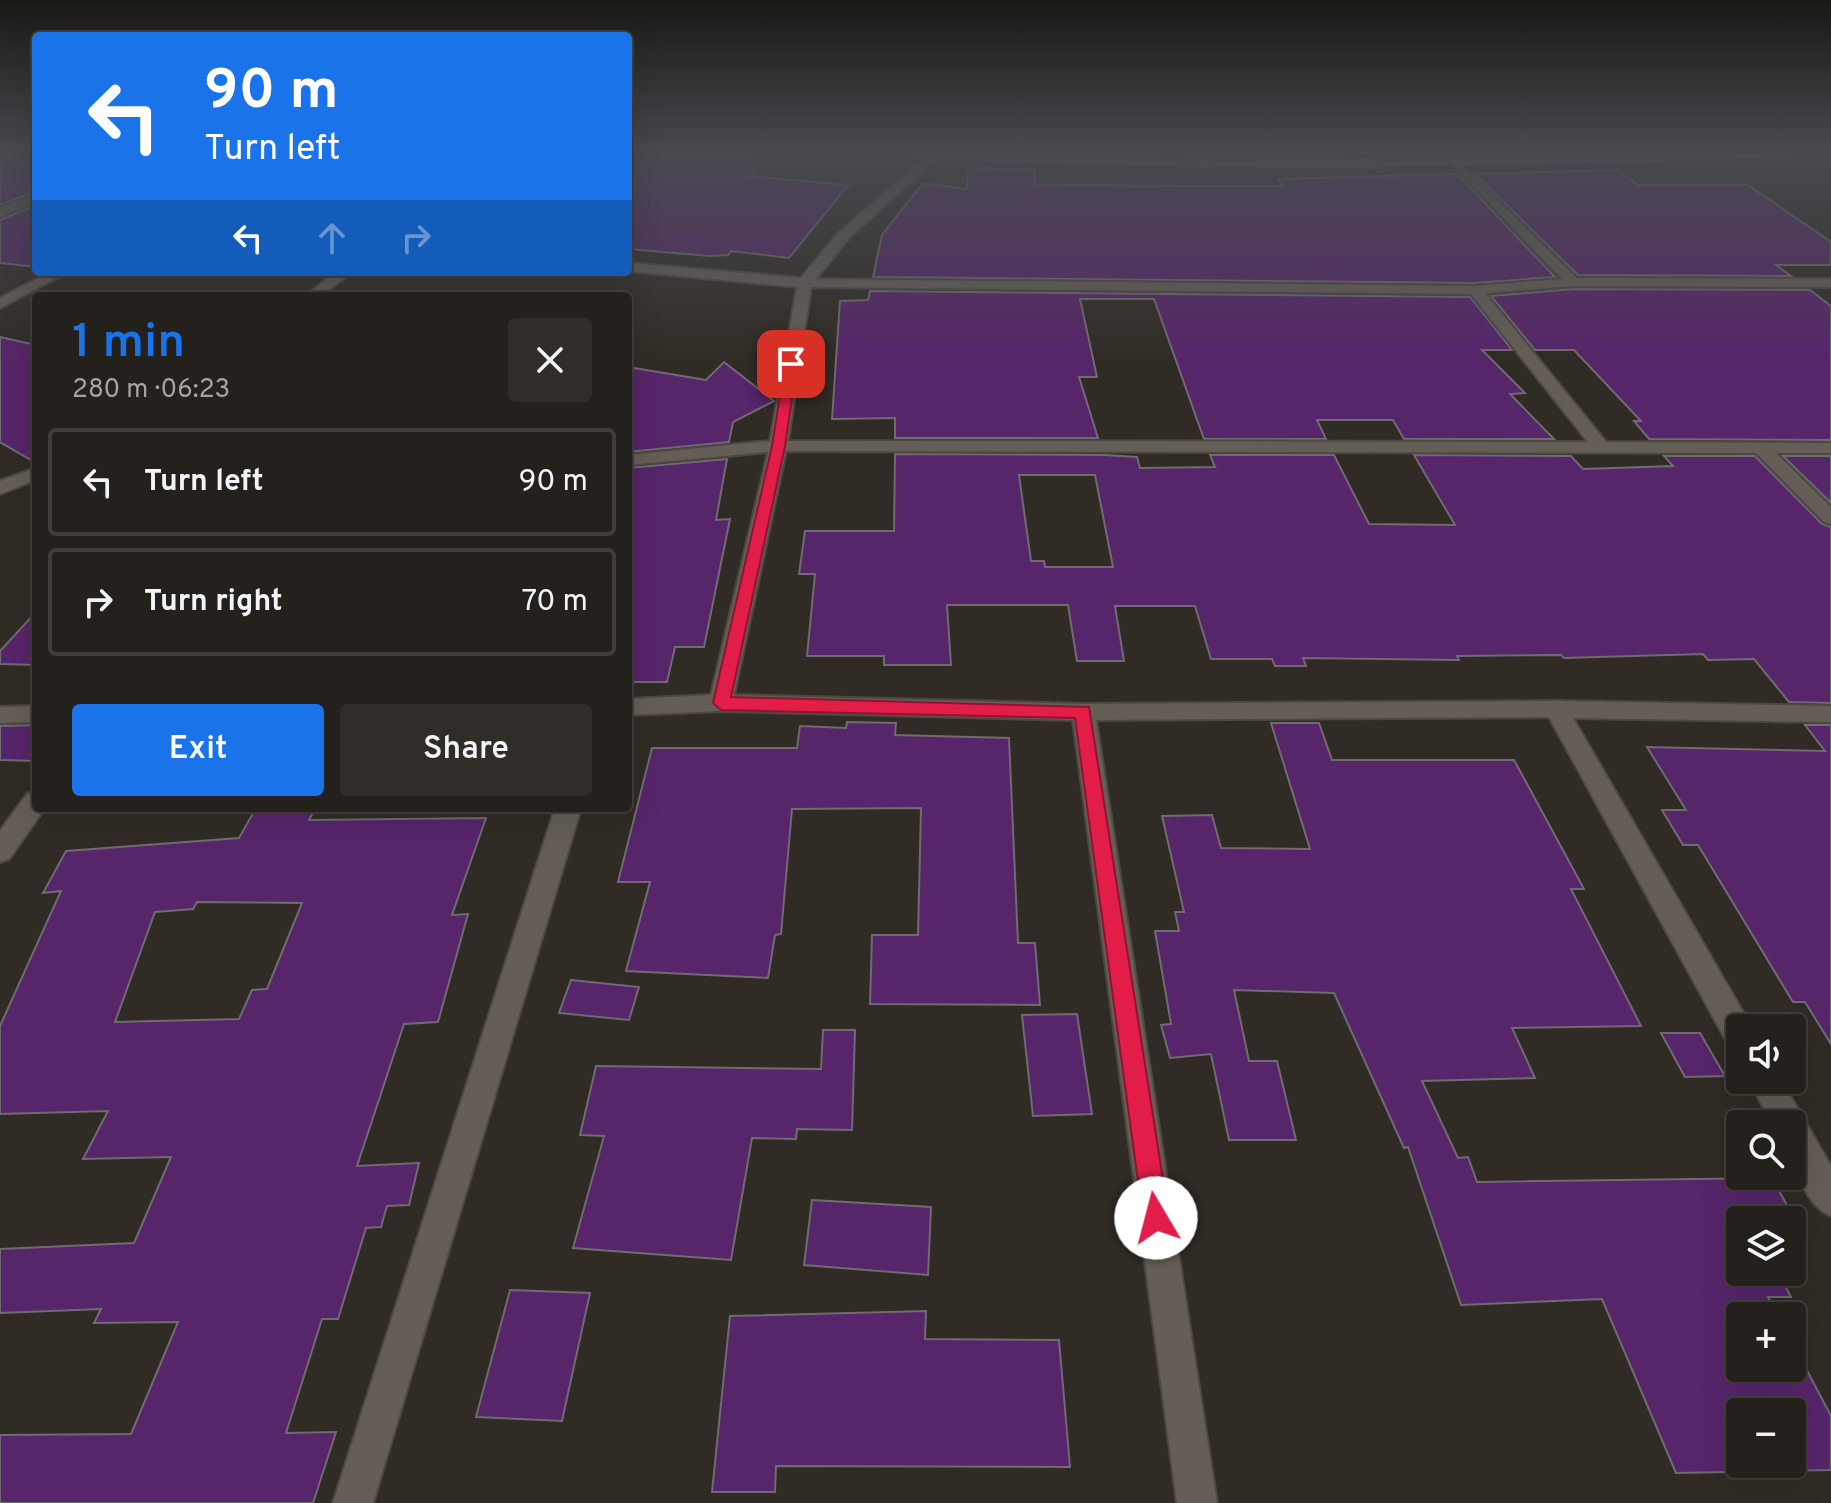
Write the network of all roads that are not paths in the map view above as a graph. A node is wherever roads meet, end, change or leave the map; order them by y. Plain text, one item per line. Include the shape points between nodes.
1 (858, 222) edge
2 (1515, 222) edge
3 (632, 267) edge
4 (53, 276) edge
5 (340, 276) edge
6 (1573, 282) junction
7 (805, 283) junction
8 (1831, 283) edge
9 (1475, 290) junction
10 (318, 292) edge
11 (0, 304) edge
12 (778, 446) junction
13 (1761, 448) junction
14 (1831, 448) edge
15 (1603, 450) junction
16 (632, 460) edge
17 (32, 475) edge
18 (0, 488) edge
19 (1831, 518) edge
20 (721, 703) junction
21 (632, 707) edge
22 (1556, 709) junction
23 (1083, 712) junction
24 (32, 714) edge
25 (1831, 714) edge
26 (0, 715) edge
27 (32, 807) edge
28 (567, 812) edge
29 (0, 851) edge
30 (1728, 1014) edge
31 (1806, 1154) edge
32 (1831, 1199) edge
33 (353, 1503) edge
34 (1197, 1503) edge

1 - 7 street
2 - 6 street
3 - 7 street
4 - 11 street
5 - 10 street
6 - 8 street
6 - 9 street
7 - 9 street
7 - 12 street
9 - 15 street
12 - 15 street
12 - 16 street
12 - 20 street
13 - 14 street
13 - 15 street
13 - 19 street
17 - 18 street
20 - 21 street
20 - 23 street
22 - 23 street
22 - 25 street
22 - 30 street
23 - 34 street
24 - 26 street
27 - 29 street
28 - 33 street
31 - 32 street

